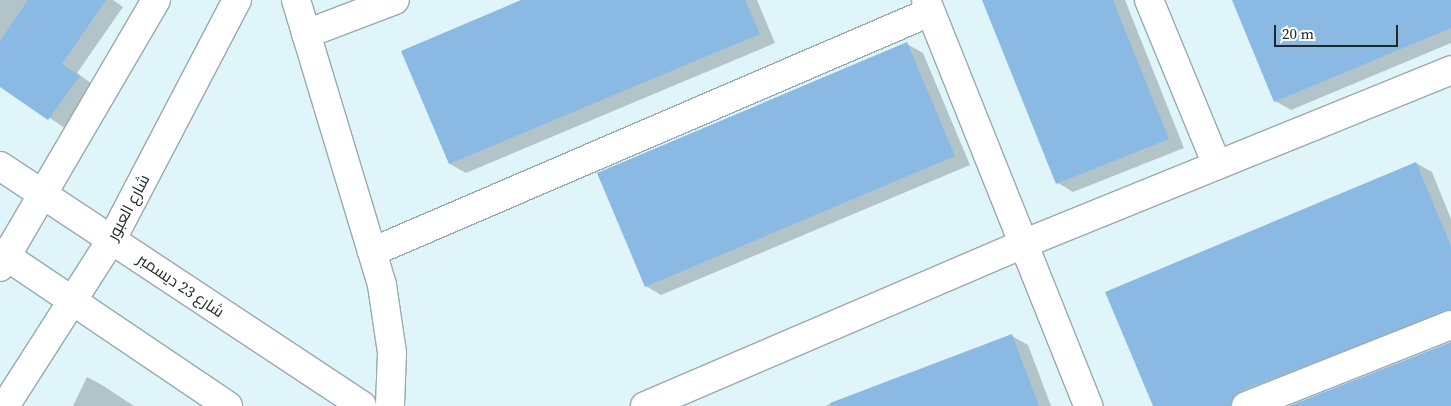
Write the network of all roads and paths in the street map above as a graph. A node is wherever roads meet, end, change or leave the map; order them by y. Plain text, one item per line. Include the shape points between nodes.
1 (156, 0) edge
2 (237, 0) edge
3 (296, 0) edge
4 (395, 0) edge
5 (1149, 0) edge
6 (928, 6) edge
7 (306, 34) junction
8 (1449, 75) edge
9 (1217, 165) junction
10 (0, 166) edge
11 (42, 194) junction
12 (112, 239) junction
13 (1023, 244) junction
14 (372, 252) junction
15 (2, 258) edge
16 (73, 300) junction
17 (1451, 324) edge
18 (6, 406) edge
19 (228, 406) edge
20 (362, 406) edge
21 (390, 406) edge
22 (645, 406) edge
23 (1088, 406) edge
24 (1246, 406) edge

1 - 11 street
2 - 12 street, شارع العبور
3 - 7 street
4 - 7 street
5 - 9 street
6 - 13 street
6 - 14 street
7 - 14 street
8 - 9 street
9 - 13 street
10 - 11 street, شارع 23 ديسمبر
11 - 12 street, شارع 23 ديسمبر
11 - 15 street
12 - 16 street, شارع العبور
12 - 20 street, شارع 23 ديسمبر
13 - 22 street
13 - 23 street
14 - 21 street via 389,318
15 - 16 street
16 - 18 street, شارع العبور
16 - 19 street
17 - 24 street

